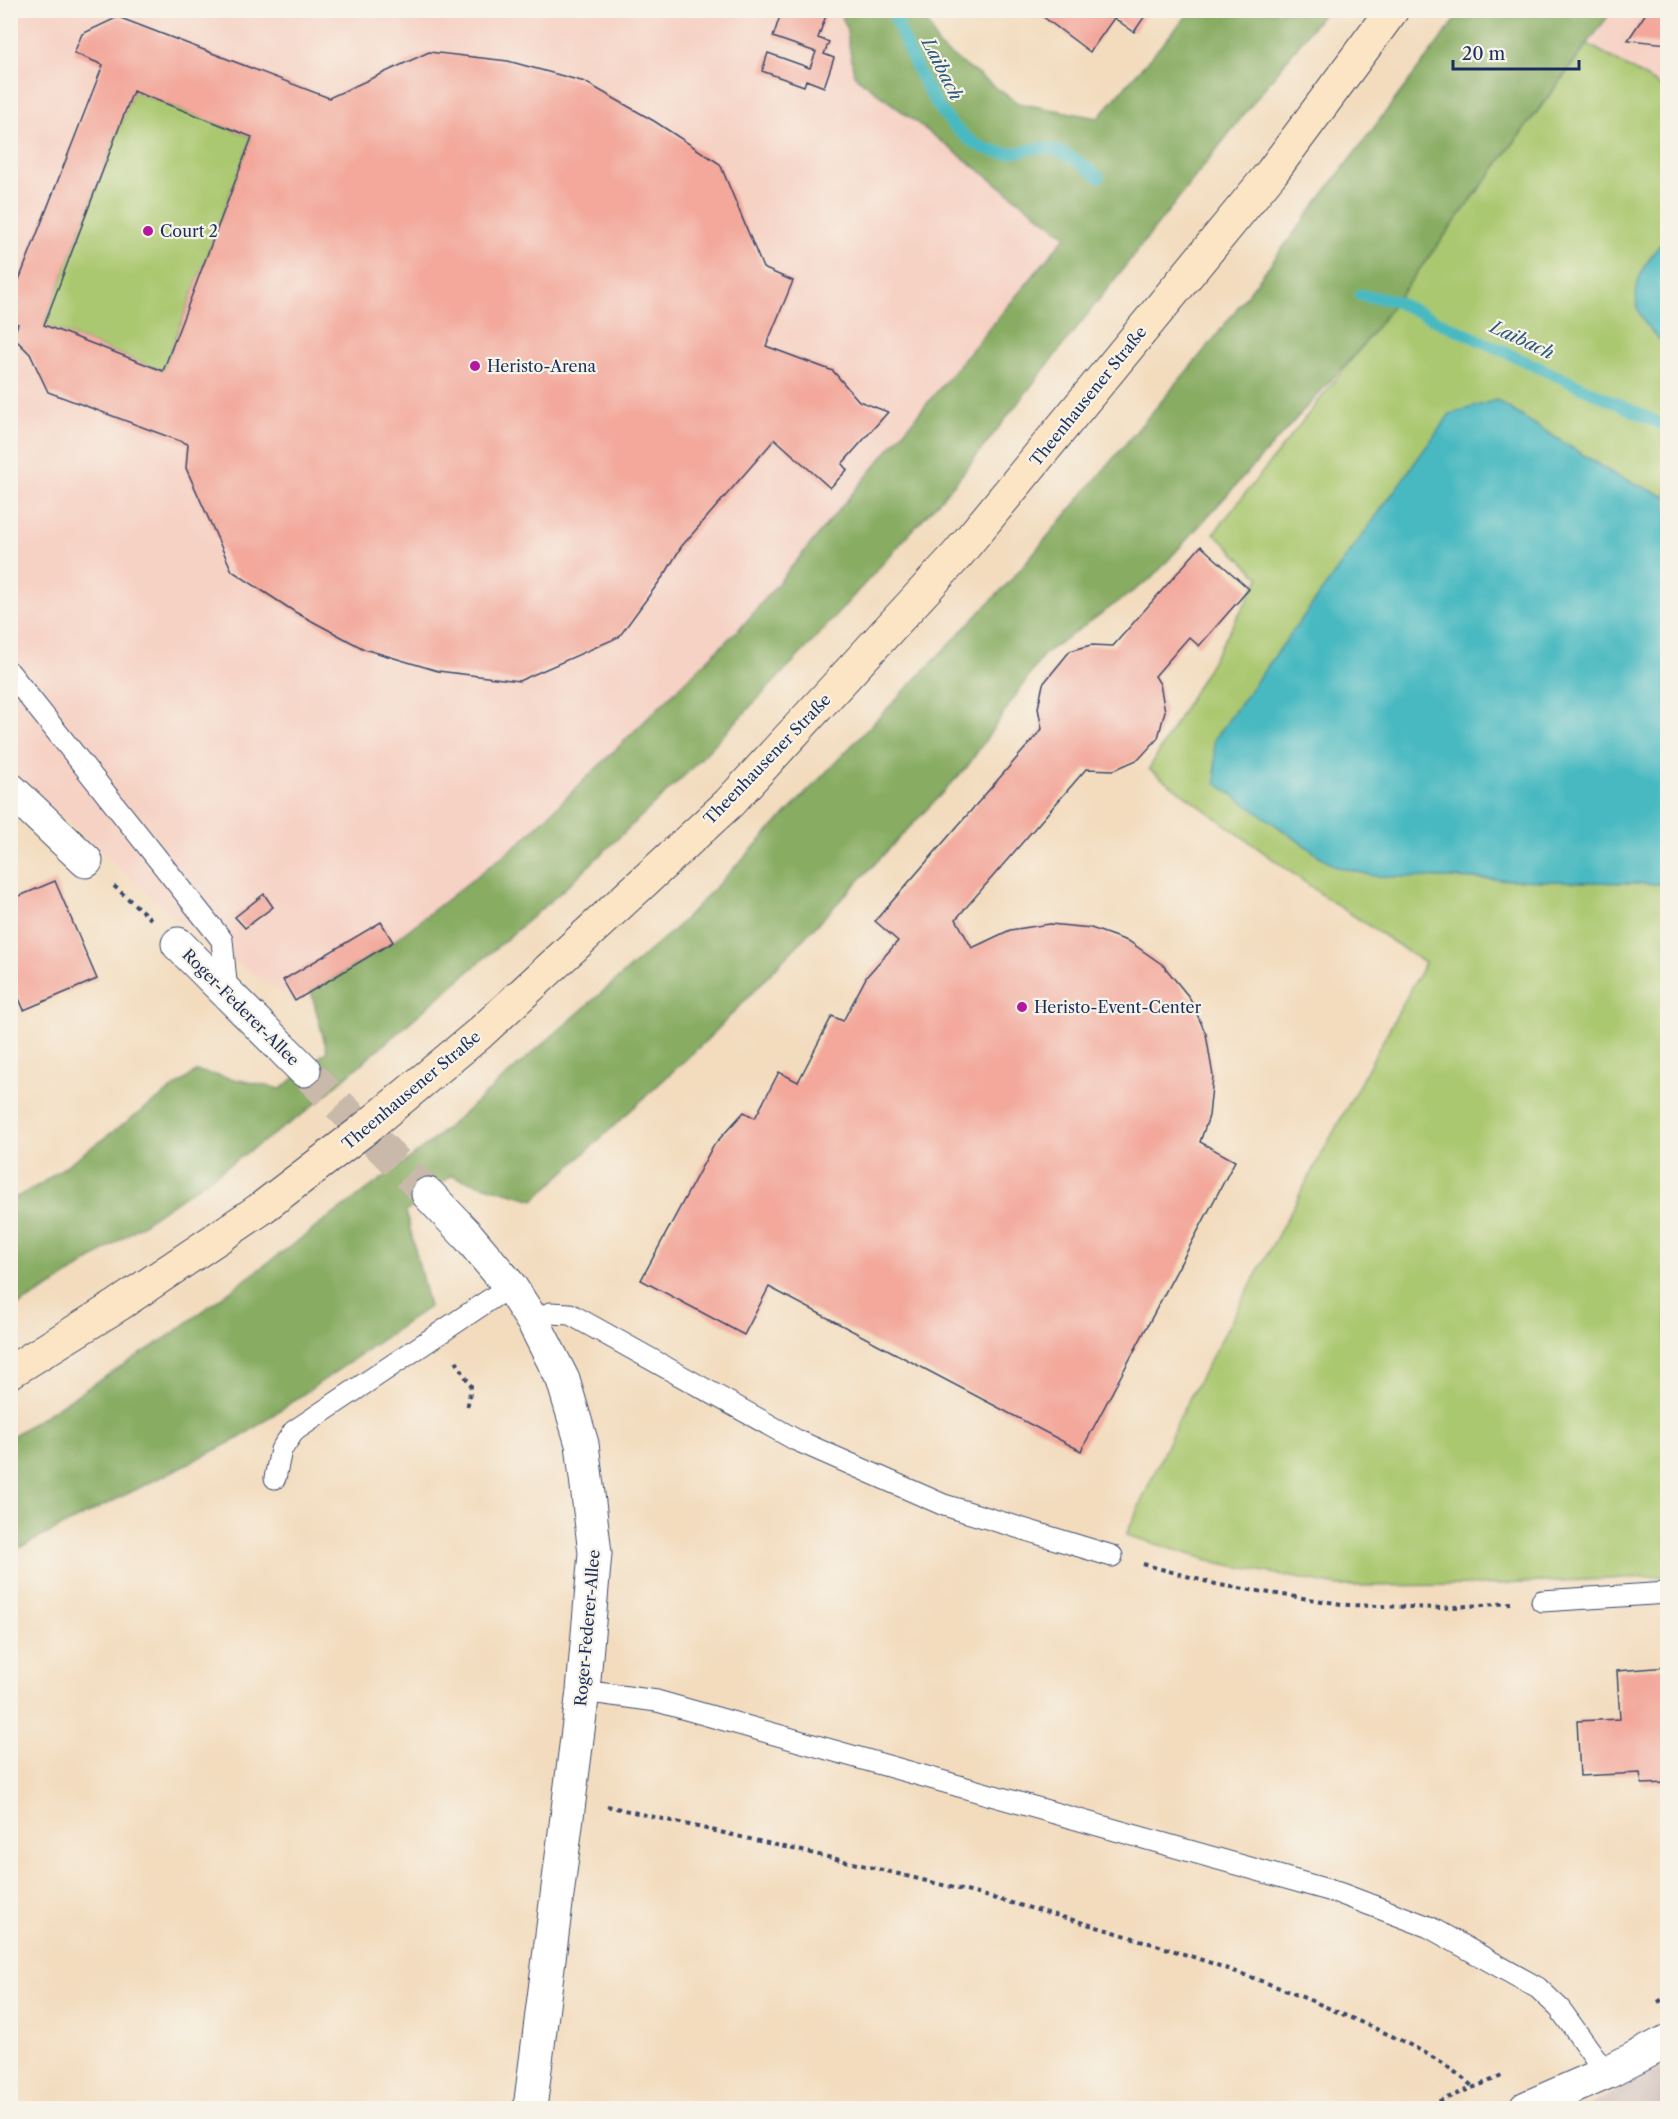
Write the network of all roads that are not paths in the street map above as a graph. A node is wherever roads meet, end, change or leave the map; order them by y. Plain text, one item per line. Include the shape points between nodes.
1 (1392, 10) edge
2 (10, 673) edge
3 (10, 789) edge
4 (86, 861) road end
5 (178, 944) road end
6 (227, 992) junction
7 (304, 1070) tunnel mouth
8 (428, 1194) tunnel mouth
9 (510, 1286) junction
10 (534, 1323) junction
11 (10, 1372) edge
12 (274, 1478) dead end
13 (1112, 1556) road end
14 (1668, 1593) edge
15 (1542, 1600) road end
16 (583, 1691) junction
17 (1668, 2041) edge
18 (1606, 2073) junction
19 (530, 2109) edge
20 (1526, 2109) edge

1 - 11 main road, Theenhausener Straße via 1272,172 958,554 729,803 480,1033 362,1132 259,1210
2 - 6 lane via 222,940
3 - 4 street
5 - 6 street, Roger-Federer-Allee
6 - 7 street, Roger-Federer-Allee
8 - 9 street, Roger-Federer-Allee
9 - 10 street, Roger-Federer-Allee
9 - 12 lane via 294,1431 281,1450
10 - 13 lane via 550,1313 570,1314 796,1440 944,1505
10 - 16 street, Roger-Federer-Allee via 563,1380 582,1444 595,1553
14 - 15 lane
16 - 18 lane via 657,1701 1339,1893 1429,1927 1538,1988 1560,2009
16 - 19 street, Roger-Federer-Allee
17 - 18 street
18 - 20 street

